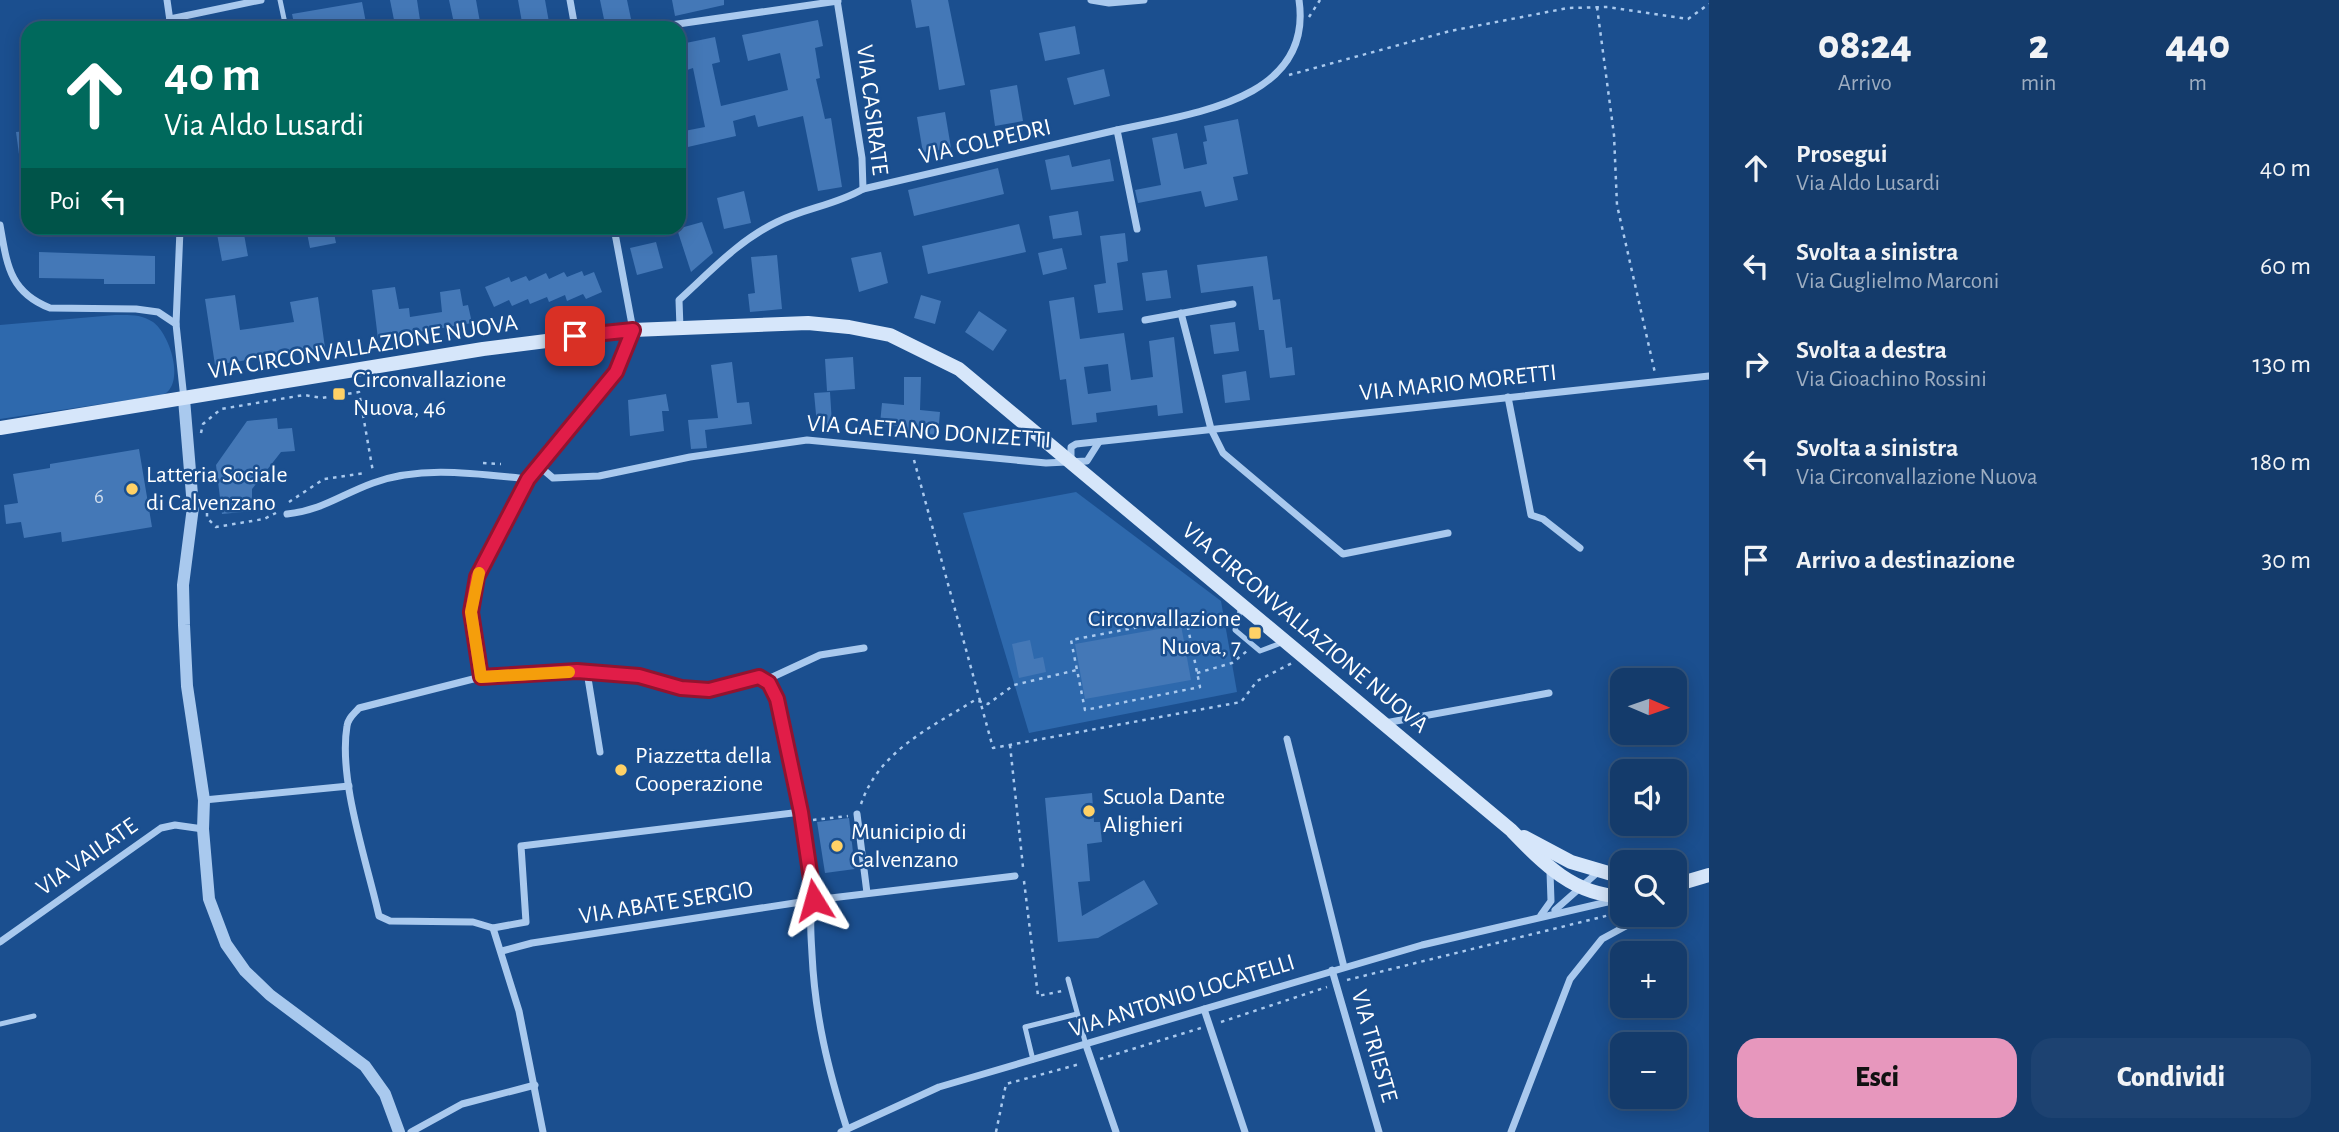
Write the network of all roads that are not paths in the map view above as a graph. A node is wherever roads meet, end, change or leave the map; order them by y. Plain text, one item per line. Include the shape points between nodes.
1 (167, 0) edge
2 (261, 0) edge
3 (281, 0) edge
4 (570, 0) edge
5 (837, 0) edge
6 (1091, 0) edge
7 (1144, 0) edge
8 (1298, 0) edge
9 (170, 19) joint
10 (285, 21) edge
11 (574, 21) edge
12 (686, 23) edge
13 (1117, 130) junction
14 (863, 189) junction
15 (0, 225) edge
16 (1137, 229) dead end
17 (181, 235) edge
18 (615, 235) edge
19 (1233, 304) dead end
20 (1181, 313) junction
21 (1144, 320) dead end
22 (176, 324) junction
23 (680, 328) junction
24 (633, 330) junction
25 (1709, 376) edge
26 (1508, 397) junction
27 (184, 399) junction
28 (0, 428) edge
29 (1212, 429) junction
30 (1098, 442) junction
31 (1071, 460) junction
32 (539, 466) junction
33 (528, 479) junction
34 (287, 514) dead end
35 (1448, 533) dead end
36 (1580, 548) dead end
37 (1241, 604) junction
38 (1286, 642) junction
39 (864, 648) dead end
40 (587, 672) junction
41 (481, 677) junction
42 (766, 680) junction
43 (1549, 693) dead end
44 (1383, 723) junction
45 (1287, 739) dead end
46 (600, 752) dead end
47 (349, 786) junction
48 (204, 800) junction
49 (801, 812) junction
50 (857, 814) road end
51 (203, 829) junction
52 (1511, 830) junction
53 (1548, 868) junction
54 (1599, 871) junction
55 (1610, 874) edge
56 (1709, 875) edge
57 (1015, 876) dead end
58 (1687, 880) edge
59 (1581, 887) junction
60 (867, 893) junction
61 (1610, 896) edge
62 (1610, 899) edge
63 (814, 900) junction
64 (1549, 913) junction
65 (1541, 916) junction
66 (1624, 927) edge
67 (494, 929) junction
68 (0, 942) edge
69 (502, 951) junction
70 (1344, 967) junction
71 (1332, 970) junction
72 (1068, 979) dead end
73 (1204, 1009) junction
74 (1077, 1014) junction
75 (34, 1016) dead end
76 (0, 1024) edge
77 (1086, 1045) junction
78 (1033, 1061) junction
79 (535, 1085) junction
80 (844, 1130) edge
81 (398, 1132) edge
82 (411, 1132) edge
83 (543, 1132) edge
84 (1116, 1132) edge
85 (1245, 1132) edge
86 (1380, 1132) edge
87 (1511, 1132) edge

1 - 9 street
2 - 9 street
3 - 10 lane
4 - 11 street
5 - 12 street
5 - 14 street, VIA CASIRATE
6 - 7 street
8 - 13 street, VIA COLPEDRI via 1298,35 1274,79 1228,105
13 - 14 street, VIA COLPEDRI
13 - 16 street
14 - 23 street, VIA CASIRATE via 778,221 730,252 679,300
15 - 22 street via 7,265 19,289 33,301 50,308 158,312
17 - 22 street
18 - 24 street
19 - 20 street
20 - 21 street
20 - 29 street
22 - 27 street
23 - 24 main road, VIA CIRCONVALLAZIONE NUOVA
23 - 31 main road, VIA CIRCONVALLAZIONE NUOVA via 808,323 890,335 959,369
24 - 27 main road, VIA CIRCONVALLAZIONE NUOVA via 483,349
24 - 32 street via 616,372
25 - 26 street, VIA MARIO MORETTI
26 - 29 street, VIA MARIO MORETTI
26 - 36 street via 1531,515
27 - 28 main road, VIA CIRCONVALLAZIONE NUOVA
27 - 48 street via 193,507 183,585 187,686
29 - 30 street, VIA MARIO MORETTI
29 - 35 street via 1223,453 1343,554
30 - 31 street via 1087,461
30 - 31 street via 1070,447
31 - 32 street, VIA GAETANO DONIZETTI via 1046,463 807,440 599,476 553,478
31 - 37 main road, VIA CIRCONVALLAZIONE NUOVA
32 - 33 street
33 - 34 street via 436,472 402,476 374,483 313,511
33 - 41 street via 477,577 471,612
37 - 38 main road, VIA CIRCONVALLAZIONE NUOVA
37 - 38 lane via 1235,630 1260,651
38 - 44 main road, VIA CIRCONVALLAZIONE NUOVA
39 - 42 street via 820,654
40 - 41 street
40 - 42 street via 639,676 681,688 709,690 759,677
40 - 46 street
41 - 47 street via 359,708 347,727
42 - 49 street via 777,699
43 - 44 street
44 - 52 main road, VIA CIRCONVALLAZIONE NUOVA
45 - 70 street
47 - 48 street
47 - 67 street via 379,916 390,922 473,922
48 - 51 street
49 - 63 street
49 - 67 street via 521,846 526,922
50 - 60 street
51 - 68 street, VIA VAILATE via 161,828
51 - 81 street via 209,900 226,944 270,995 365,1066 385,1094
52 - 53 main road
52 - 54 main road via 1571,862
53 - 59 main road
53 - 65 street via 1552,901
54 - 55 main road
54 - 59 street, VIA ANTONIO LOCATELLI
56 - 58 main road
57 - 60 street, VIA ABATE SERGIO
59 - 61 main road
59 - 64 street, VIA ANTONIO LOCATELLI
60 - 63 street, VIA ABATE SERGIO
62 - 64 street, VIA ANTONIO LOCATELLI
63 - 69 street, VIA ABATE SERGIO
63 - 80 street via 810,913 814,989 824,1057
64 - 65 street, VIA ANTONIO LOCATELLI
65 - 70 street, VIA ANTONIO LOCATELLI
66 - 87 street via 1602,939 1570,979
67 - 69 street
69 - 79 street
70 - 71 street, VIA ANTONIO LOCATELLI
71 - 73 street, VIA ANTONIO LOCATELLI
71 - 86 street, VIA TRIESTE
72 - 74 lane
73 - 77 street, VIA ANTONIO LOCATELLI
73 - 85 street
74 - 77 lane
74 - 78 lane via 1025,1027
75 - 76 lane
77 - 78 street, VIA ANTONIO LOCATELLI
77 - 84 street
78 - 80 street, VIA ANTONIO LOCATELLI via 939,1087
79 - 82 street via 462,1104
79 - 83 street

